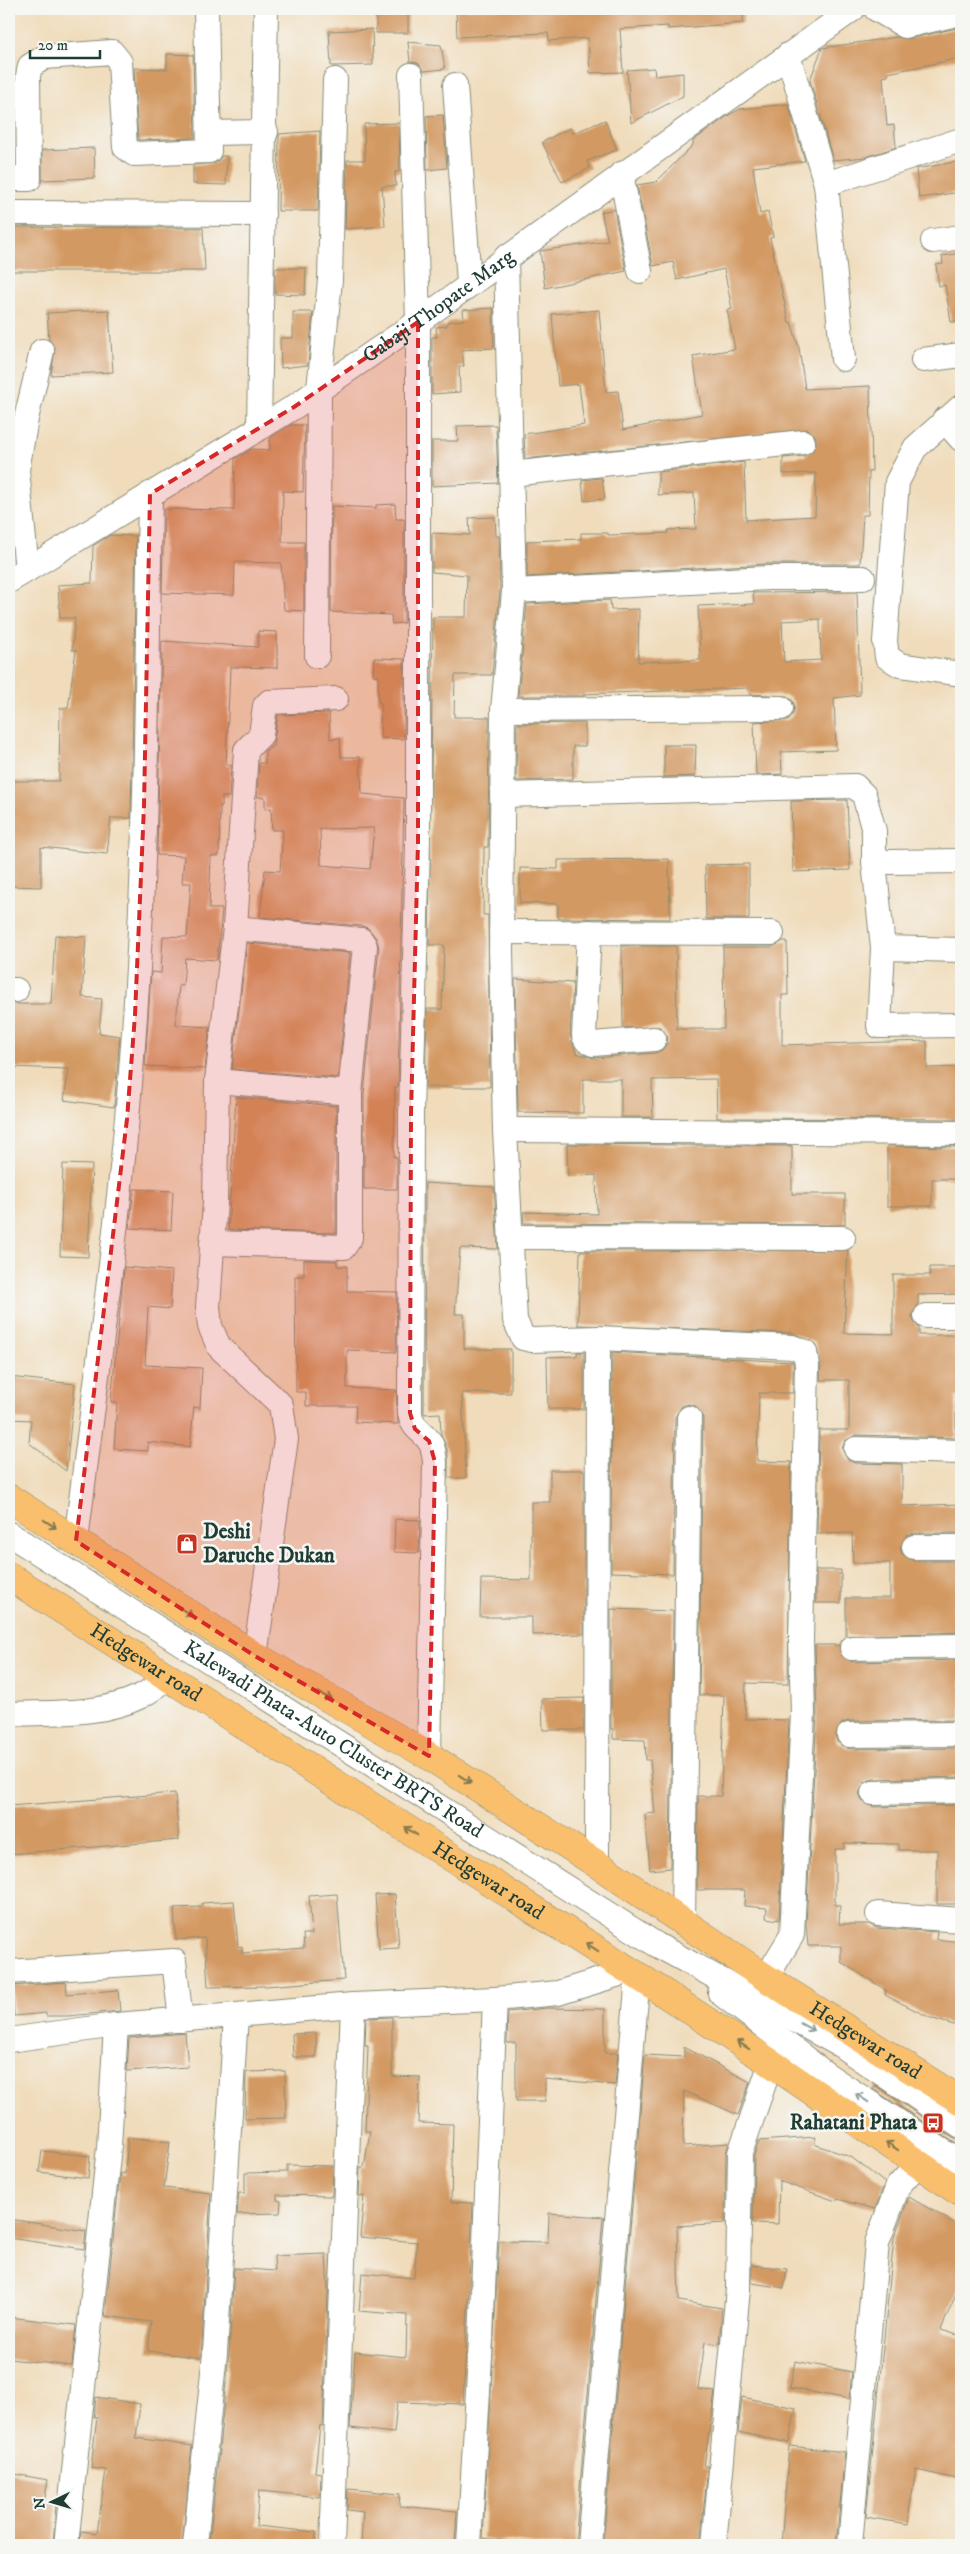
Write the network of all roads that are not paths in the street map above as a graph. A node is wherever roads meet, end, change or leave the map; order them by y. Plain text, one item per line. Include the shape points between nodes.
1 (206, 9) edge
2 (266, 9) edge
3 (853, 9) edge
4 (876, 9) edge
5 (961, 13) edge
6 (788, 55) junction
7 (411, 76) dead end
8 (335, 80) dead end
9 (455, 85) dead end
10 (266, 132) junction
11 (210, 133) junction
12 (961, 140) edge
13 (621, 174) junction
14 (9, 180) edge
15 (826, 184) junction
16 (9, 213) edge
17 (263, 214) junction
18 (961, 237) edge
19 (933, 242) dead end
20 (506, 257) junction
21 (640, 271) dead end
22 (469, 283) junction
23 (418, 322) junction
24 (42, 351) dead end
25 (961, 355) edge
26 (843, 358) dead end
27 (922, 360) dead end
28 (319, 389) junction
29 (953, 414) edge
30 (259, 428) junction
31 (961, 439) edge
32 (804, 442) dead end
33 (511, 474) junction
34 (150, 494) junction
35 (18, 575) edge
36 (863, 578) dead end
37 (514, 591) junction
38 (317, 656) dead end
39 (961, 674) edge
40 (336, 699) dead end
41 (782, 708) dead end
42 (503, 710) junction
43 (502, 795) junction
44 (961, 861) edge
45 (881, 862) junction
46 (235, 928) junction
47 (501, 932) junction
48 (589, 932) junction
49 (772, 933) dead end
50 (882, 948) junction
51 (961, 950) edge
52 (961, 1025) edge
53 (654, 1039) dead end
54 (217, 1080) junction
55 (350, 1093) junction
56 (505, 1130) junction
57 (961, 1133) edge
58 (512, 1237) junction
59 (844, 1238) dead end
60 (212, 1243) junction
61 (926, 1316) dead end
62 (961, 1316) edge
63 (598, 1338) junction
64 (689, 1418) dead end
65 (856, 1449) dead end
66 (961, 1452) edge
67 (9, 1498) edge
68 (9, 1534) edge
69 (76, 1541) junction
70 (961, 1547) edge
71 (914, 1548) dead end
72 (9, 1576) edge
73 (961, 1646) edge
74 (852, 1648) dead end
75 (255, 1656) junction
76 (170, 1677) junction
77 (9, 1714) edge
78 (961, 1734) edge
79 (849, 1735) dead end
80 (429, 1756) junction
81 (961, 1791) edge
82 (873, 1793) dead end
83 (597, 1864) junction
84 (878, 1914) dead end
85 (961, 1920) edge
86 (683, 1924) junction
87 (657, 1945) junction
88 (9, 1972) edge
89 (633, 1973) junction
90 (766, 1978) junction
91 (495, 1999) junction
92 (353, 2005) junction
93 (236, 2016) junction
94 (181, 2020) junction
95 (116, 2025) junction
96 (9, 2040) edge
97 (771, 2063) junction
98 (961, 2101) edge
99 (961, 2127) edge
100 (961, 2163) edge
101 (918, 2164) junction
102 (961, 2193) edge
103 (66, 2545) edge
104 (195, 2545) edge
105 (332, 2545) edge
106 (469, 2545) edge
107 (589, 2545) edge
108 (714, 2545) edge
109 (850, 2545) edge

1 - 11 street
2 - 10 street
3 - 6 street, Gabaji Thopate Marg
4 - 5 street via 906,26
6 - 13 street, Gabaji Thopate Marg
6 - 15 street
7 - 23 street
8 - 28 street via 330,280
9 - 22 street
10 - 11 street
10 - 17 street
11 - 14 street via 209,151 134,154 125,147 120,62 112,52 45,57 30,66 28,76 29,178
12 - 15 street
13 - 20 street, Gabaji Thopate Marg
13 - 21 street
15 - 26 street
16 - 17 street
17 - 30 street
18 - 19 street
20 - 22 street, Gabaji Thopate Marg
20 - 33 street
22 - 23 street, Gabaji Thopate Marg
23 - 28 street, Gabaji Thopate Marg
23 - 80 street via 418,842 410,1114 410,1413 411,1422 429,1441 436,1462
24 - 35 street via 17,470
25 - 27 street
28 - 30 street, Gabaji Thopate Marg
28 - 38 street
29 - 31 street
29 - 39 street via 915,448 897,482 885,641 887,657 900,665
30 - 34 street, Gabaji Thopate Marg
32 - 33 street
33 - 37 street
34 - 35 street, Gabaji Thopate Marg
34 - 69 street via 144,806 135,1015 127,1119
36 - 37 street via 769,578
37 - 42 street
40 - 46 street via 269,702 261,735 246,750
41 - 42 street
42 - 43 street
43 - 45 street via 855,786 864,795
43 - 47 street
44 - 45 street
45 - 50 street
46 - 54 street
46 - 55 street via 361,940 365,946
47 - 48 street
47 - 56 street
48 - 49 street
48 - 53 street via 584,1036 587,1041 593,1044
50 - 51 street
50 - 52 street via 879,1026
54 - 55 street
54 - 60 street
55 - 60 street via 350,1238 344,1247
56 - 57 street
56 - 58 street
58 - 59 street
58 - 63 street via 515,1320 523,1338
60 - 75 street via 210,1326 219,1347 280,1405 285,1422 286,1439
61 - 62 street
63 - 83 street
63 - 90 street via 792,1347 805,1352 802,1713 792,1935
64 - 86 street
65 - 66 street
67 -> 69 main road, Hedgewar road
68 - 87 street, Kalewadi Phata-Auto Cluster BRTS Road
69 -> 75 main road, Hedgewar road
70 - 71 street
72 - 76 main road, Hedgewar road
73 - 74 street
75 -> 80 main road, Hedgewar road
76 - 77 street via 141,1696 119,1705 89,1710
89 -> 76 main road, Hedgewar road
78 - 79 street
80 -> 83 main road, Hedgewar road
81 - 82 street
83 - 86 main road, Hedgewar road
84 - 85 street
86 - 90 main road, Hedgewar road
87 -> 99 street, Kalewadi Phata-Auto Cluster BRTS Road via 840,2045
100 -> 87 street, Kalewadi Phata-Auto Cluster BRTS Road via 826,2074
88 - 94 street via 174,1961
89 - 91 street via 558,1993
97 -> 89 main road, Hedgewar road
89 - 107 street
90 - 98 main road, Hedgewar road
91 - 92 street
91 - 106 street
92 - 93 street
92 - 105 street
93 - 94 street
93 - 104 street via 215,2353
94 - 95 street
95 - 96 street
95 - 103 street via 109,2147
101 -> 97 main road, Hedgewar road
97 - 108 street via 740,2153 738,2289
101 - 102 main road, Hedgewar road
101 - 109 street via 898,2186 877,2243

